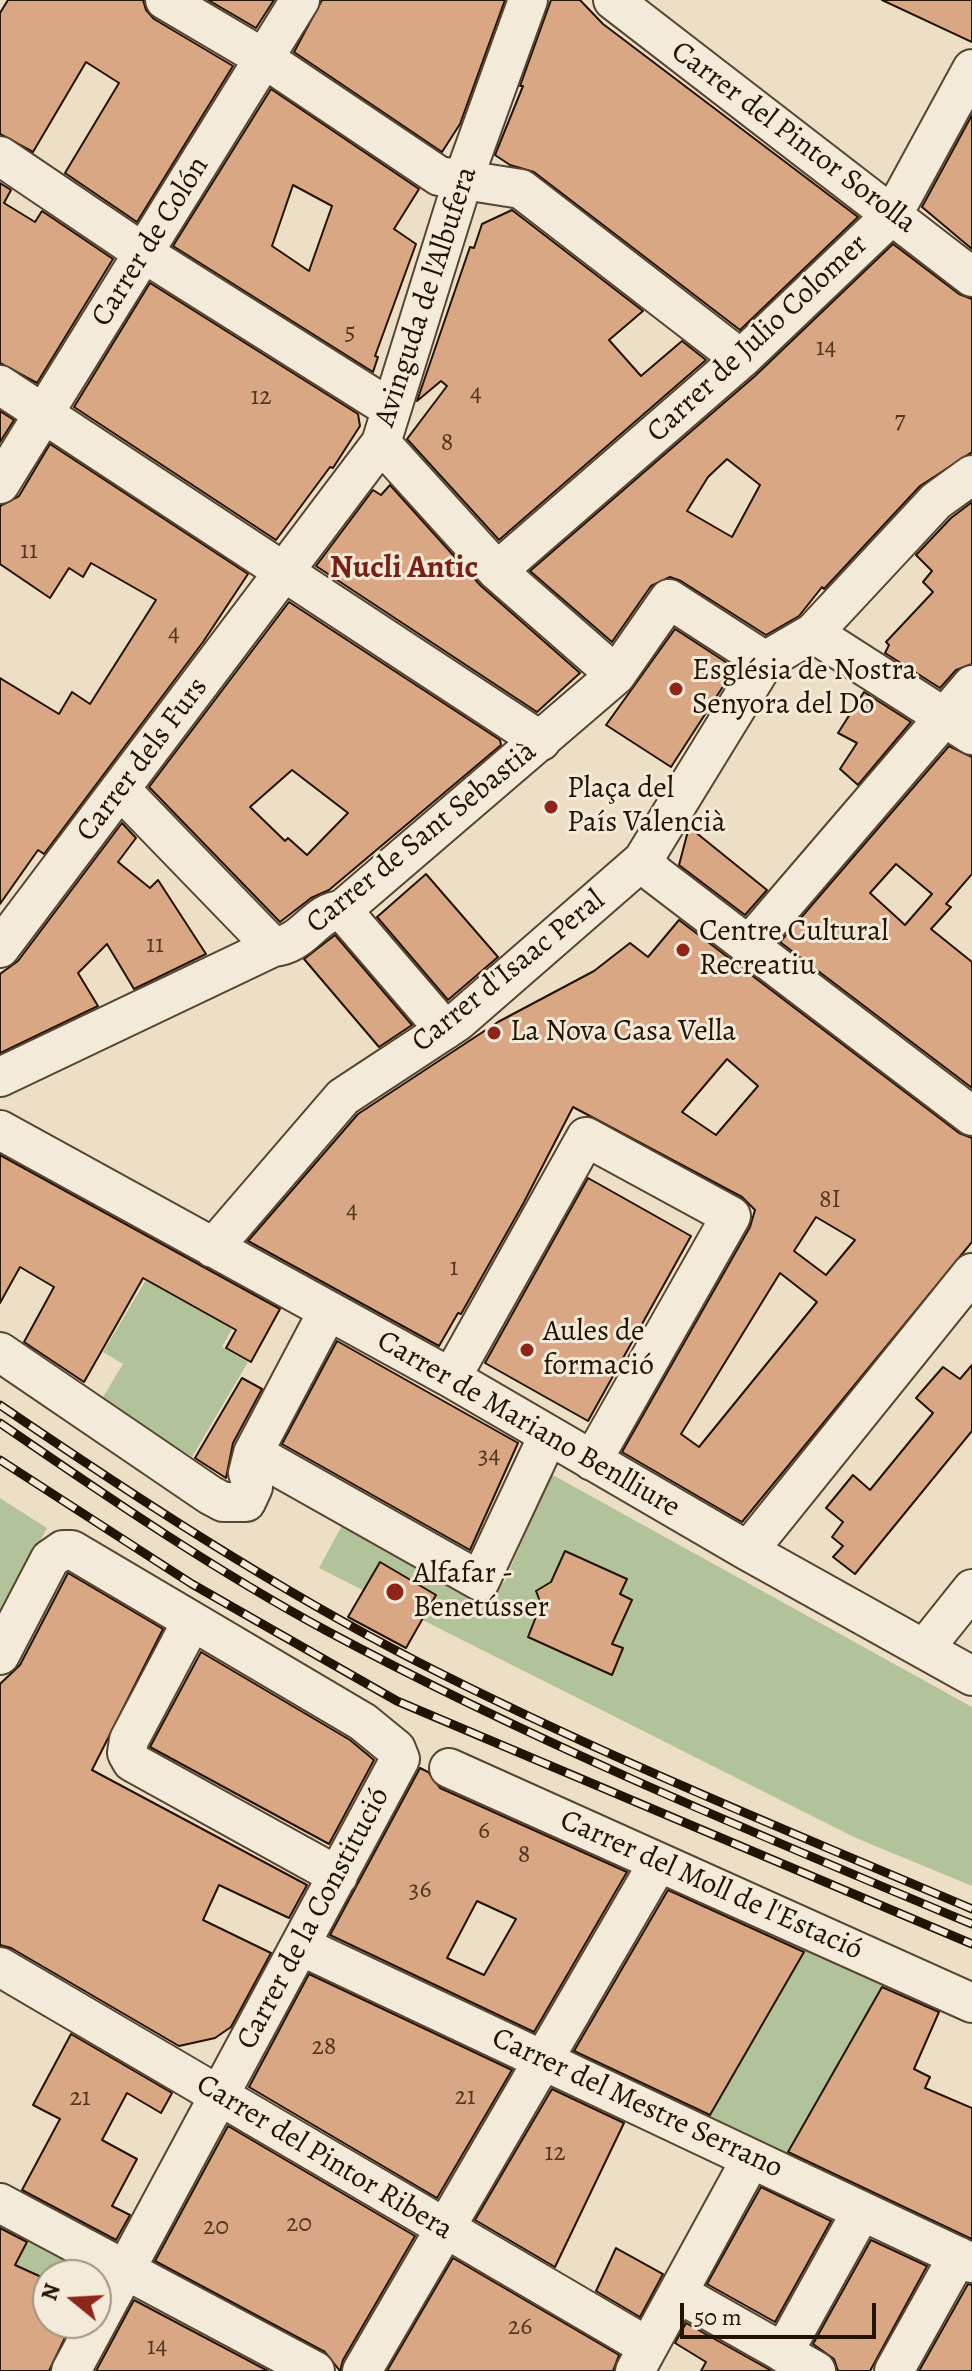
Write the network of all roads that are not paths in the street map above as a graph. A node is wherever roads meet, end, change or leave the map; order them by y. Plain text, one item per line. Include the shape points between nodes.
1 (165, 0) edge
2 (300, 0) edge
3 (528, 0) edge
4 (613, 0) edge
5 (265, 59) junction
6 (972, 69) edge
7 (0, 156) edge
8 (463, 180) junction
9 (893, 214) junction
10 (145, 254) junction
11 (972, 277) edge
12 (741, 359) junction
13 (0, 385) edge
14 (42, 412) junction
15 (386, 426) junction
16 (972, 475) edge
17 (0, 484) edge
18 (283, 570) junction
19 (497, 571) junction
20 (813, 633) junction
21 (765, 661) junction
22 (616, 675) junction
23 (972, 685) edge
24 (958, 726) edge
25 (541, 741) junction
26 (121, 790) junction
27 (643, 860) junction
28 (342, 910) junction
29 (748, 946) junction
30 (273, 947) junction
31 (0, 948) edge
32 (445, 1030) junction
33 (0, 1077) edge
34 (0, 1098) edge
35 (972, 1116) edge
36 (0, 1130) edge
37 (84, 1174) junction
38 (213, 1248) junction
39 (965, 1294) edge
40 (328, 1311) junction
41 (0, 1352) edge
42 (451, 1378) junction
43 (548, 1436) junction
44 (253, 1453) junction
45 (592, 1461) junction
46 (748, 1551) junction
47 (972, 1589) edge
48 (192, 1621) junction
49 (924, 1649) junction
50 (0, 1655) edge
51 (972, 1676) edge
52 (449, 1768) dead end
53 (658, 1863) junction
54 (338, 1876) junction
55 (301, 1946) junction
56 (0, 1967) edge
57 (972, 2003) edge
58 (544, 2060) junction
59 (219, 2096) junction
60 (751, 2159) junction
61 (0, 2203) edge
62 (854, 2225) dead end
63 (445, 2230) junction
64 (965, 2259) edge
65 (126, 2269) junction
66 (678, 2293) junction
67 (783, 2353) junction
68 (642, 2359) edge
69 (71, 2371) edge
70 (315, 2371) edge
71 (362, 2371) edge
72 (816, 2371) edge
73 (894, 2371) edge

1 - 5 street
2 - 5 street, Carrer de Colón
3 - 8 street, Avinguda de l'Albufera
4 - 9 street, Carrer del Pintor Sorolla
5 - 8 street via 439,176
5 - 10 street, Carrer de Colón
6 - 9 street, Carrer de Julio Colomer
7 - 10 street
8 - 12 street via 521,189
8 - 15 street, Avinguda de l'Albufera
9 - 11 street, Carrer del Pintor Sorolla
9 - 12 street, Carrer de Julio Colomer
10 - 14 street, Carrer de Colón
10 - 15 street
12 - 19 street, Carrer de Julio Colomer
13 - 14 street
14 - 17 street, Carrer de Colón
14 - 18 street
15 - 18 street, Avinguda de l'Albufera
15 - 19 street
16 - 20 street via 936,501
18 - 25 street
18 - 26 street, Carrer dels Furs
19 - 22 street
20 - 21 street
20 - 24 street
21 - 22 street, Carrer de Sant Sebastià via 669,599
21 - 27 street, Carrer d'Isaac Peral
22 - 25 street, Carrer de Sant Sebastià
23 - 24 street
24 - 29 street
25 - 28 street, Carrer de Sant Sebastià
26 - 30 street
26 - 31 street, Carrer dels Furs
27 - 29 street
27 - 32 street, Carrer d'Isaac Peral
28 - 30 street, Carrer de Sant Sebastià via 332,911 290,946
28 - 32 street
29 - 35 street
30 - 33 street, Carrer de Sant Sebastià
32 - 38 street, Carrer d'Isaac Peral via 343,1097
34 - 37 street, Carrer de Mariano Benlliure
36 - 37 street, Carrer de Mariano Benlliure
37 - 38 street, Carrer de Mariano Benlliure
38 - 40 street, Carrer de Mariano Benlliure
39 - 46 street
40 - 42 street, Carrer de Mariano Benlliure
40 - 44 street
41 - 44 street via 223,1502 246,1502 253,1487 248,1473
42 - 43 street, Carrer de Mariano Benlliure
42 - 45 street via 586,1137 731,1216
43 - 44 street via 480,1581
43 - 45 street, Carrer de Mariano Benlliure
45 - 46 street, Carrer de Mariano Benlliure
46 - 49 street, Carrer de Mariano Benlliure
47 - 49 street
48 - 50 street via 72,1550 63,1550 50,1559
48 - 54 street, Carrer de la Constitució via 363,1722 396,1749 398,1764
48 - 54 street via 129,1740 132,1762
49 - 51 street, Carrer de Mariano Benlliure
52 - 53 street, Carrer del Moll de l'Estació
53 - 57 street, Carrer del Moll de l'Estació
53 - 58 street
54 - 55 street, Carrer de la Constitució
55 - 58 street, Carrer del Mestre Serrano
55 - 59 street, Carrer de la Constitució
56 - 59 street, Carrer del Pintor Ribera
58 - 60 street, Carrer del Mestre Serrano
58 - 63 street
59 - 63 street, Carrer del Pintor Ribera
59 - 65 street, Carrer de la Constitució
60 - 64 street, Carrer del Mestre Serrano
60 - 66 street
61 - 65 street
62 - 67 street
63 - 68 street, Carrer del Pintor Ribera
63 - 71 street
64 - 73 street
65 - 69 street, Carrer de la Constitució
65 - 70 street
66 - 67 street
66 - 68 street
67 - 72 street

